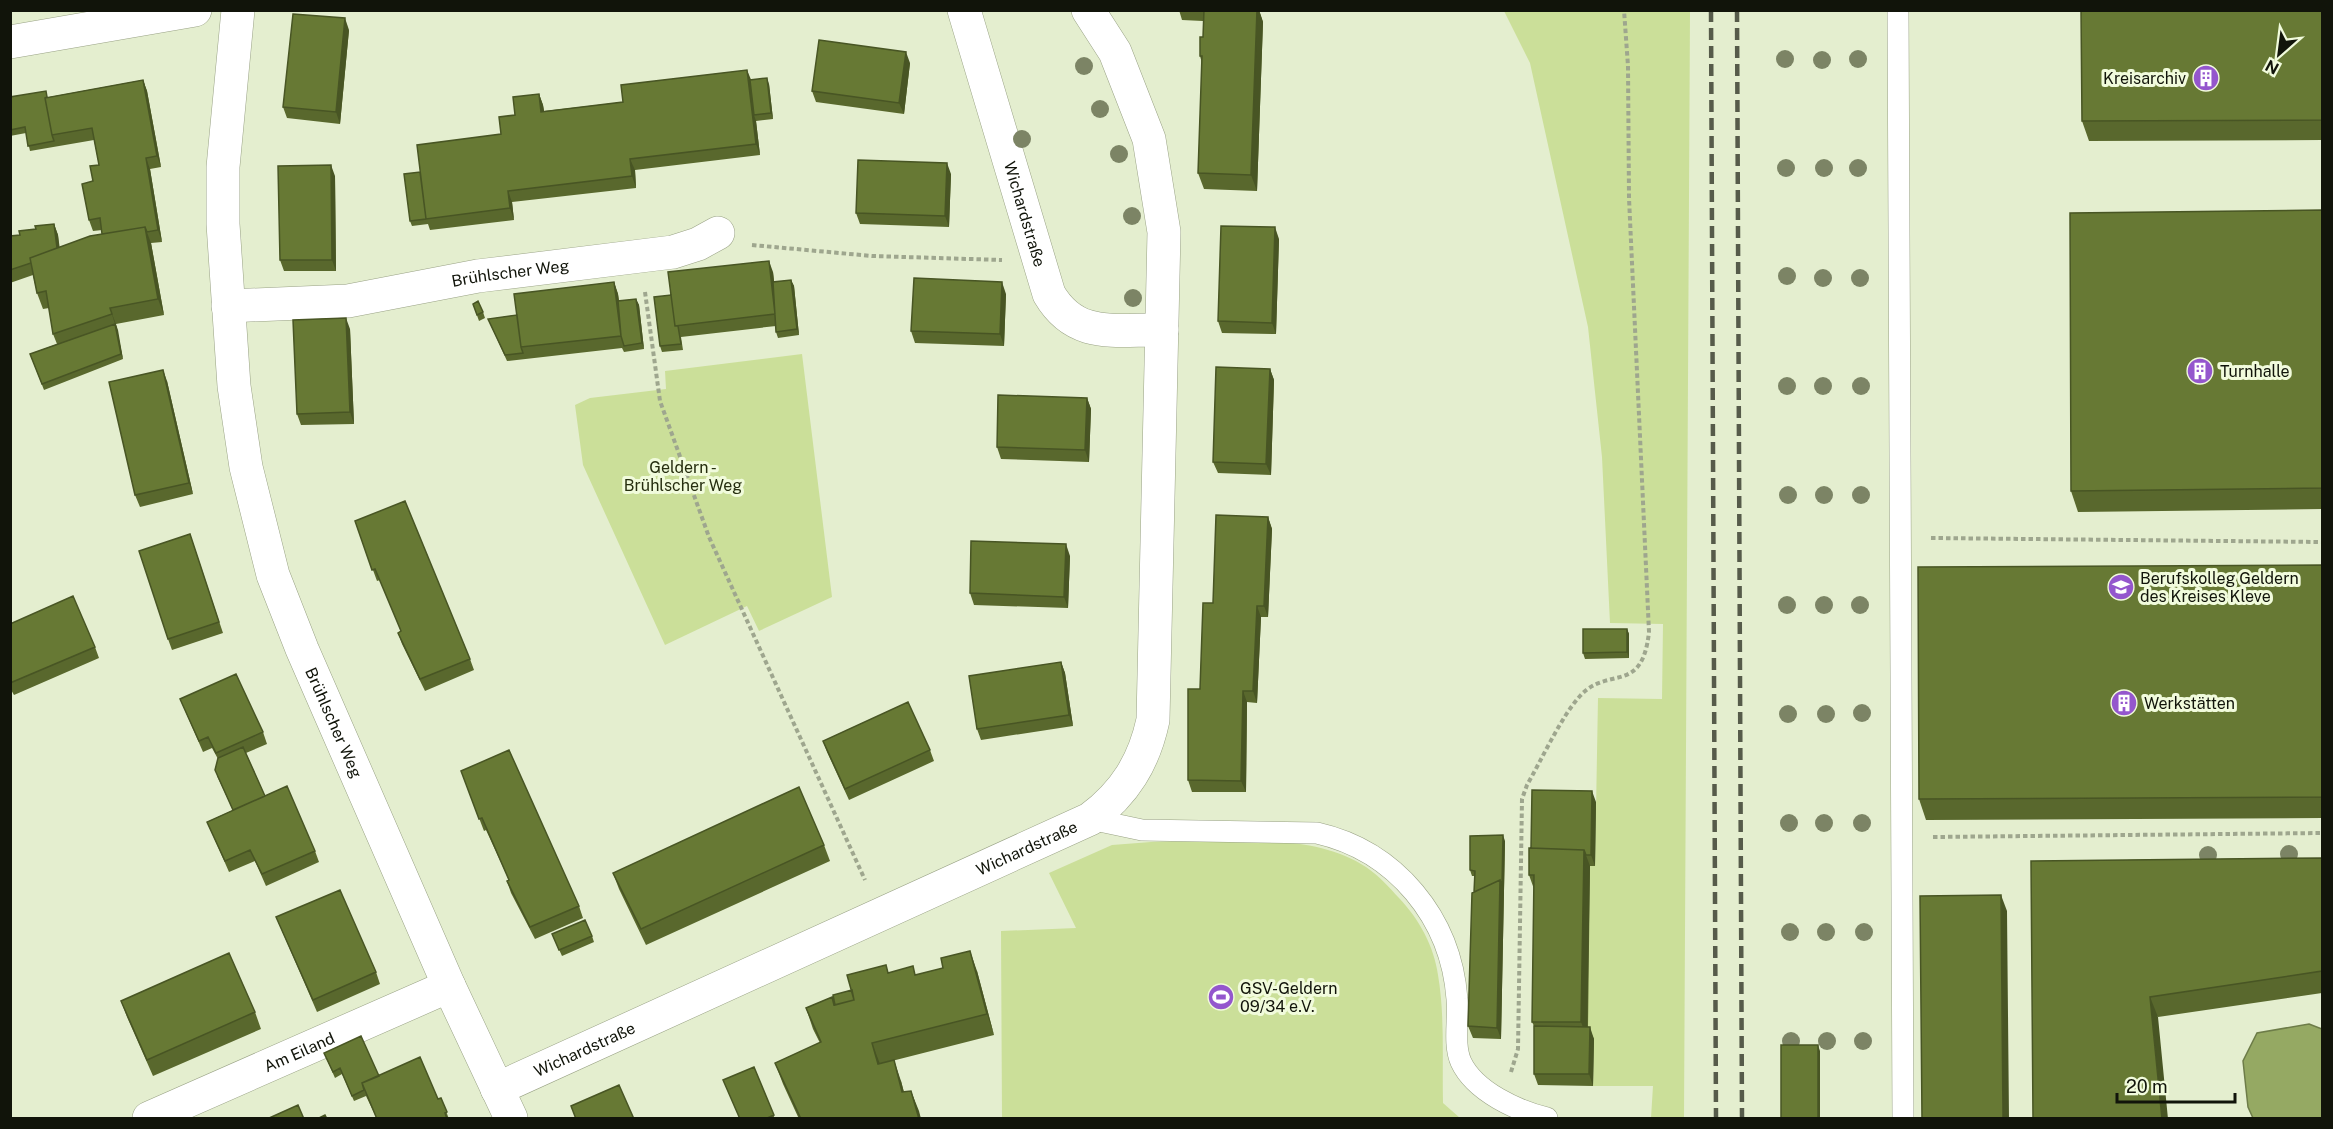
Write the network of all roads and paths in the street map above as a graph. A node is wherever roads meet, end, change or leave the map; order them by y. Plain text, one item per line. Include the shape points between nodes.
1 (195, 10) edge
2 (238, 10) edge
3 (963, 10) edge
4 (1088, 10) edge
5 (1624, 10) edge
6 (1898, 10) edge
7 (10, 42) edge
8 (717, 233) joint
9 (641, 257) junction
10 (1039, 261) junction
11 (228, 306) junction
12 (1162, 330) junction
13 (1900, 538) junction
14 (2322, 542) edge
15 (1090, 819) junction
16 (2322, 833) edge
17 (1902, 837) junction
18 (880, 913) junction
19 (449, 986) junction
20 (497, 1089) junction
21 (1495, 1096) junction
22 (149, 1119) edge
23 (511, 1119) edge
24 (1547, 1119) edge
25 (1903, 1119) edge

1 - 7 street
2 - 11 street, Brühlscher Weg via 223,167
3 - 10 street, Wichardstraße
4 - 12 street, Wichardstraße via 1115,52 1149,139 1164,232
5 - 21 path via 1649,618 1647,647 1644,659 1635,669 1581,694 1522,799 1518,1049 1512,1069
6 - 13 lane
8 - 9 street, Brühlscher Weg via 673,252
8 - 10 path via 752,245 789,250
9 - 11 street, Brühlscher Weg via 478,276 348,301
9 - 18 path via 653,362 669,428 709,537
10 - 12 street, Wichardstraße via 1049,294 1059,311 1073,322 1089,329
11 - 19 street, Brühlscher Weg via 246,467 273,575
12 - 15 street, Wichardstraße via 1153,720 1148,747 1138,767 1108,806
13 - 14 path
13 - 17 lane
15 - 18 street, Wichardstraße
15 - 21 lane via 1142,830 1317,833 1353,846 1389,868 1426,905 1444,940 1457,998 1462,1064
16 - 17 path
17 - 25 lane
18 - 20 street, Wichardstraße
19 - 20 street, Brühlscher Weg
19 - 22 street, Am Eiland
20 - 23 street, Brühlscher Weg
21 - 24 lane

